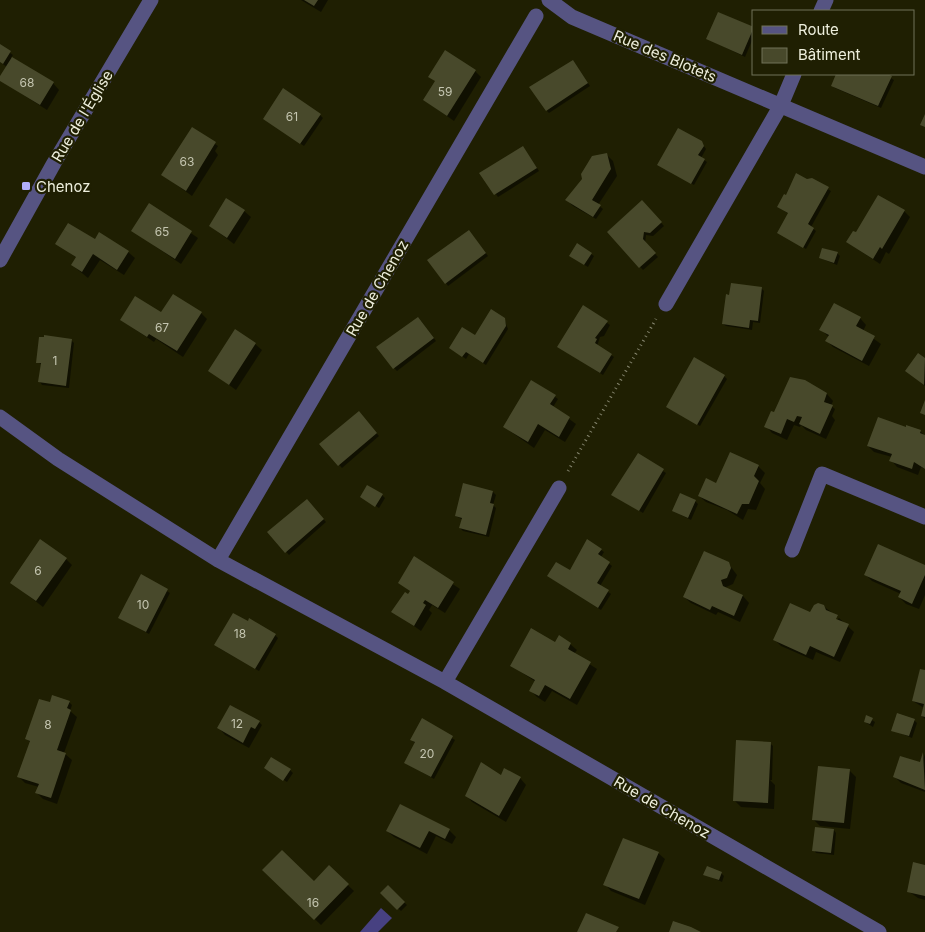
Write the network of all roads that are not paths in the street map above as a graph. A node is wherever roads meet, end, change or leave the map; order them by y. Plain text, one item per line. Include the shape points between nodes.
1 (151, 0) edge
2 (550, 1) edge
3 (536, 16) dead end
4 (794, 75) edge
5 (781, 104) junction
6 (925, 167) edge
7 (0, 260) edge
8 (666, 304) road end
9 (0, 417) edge
10 (559, 488) road end
11 (925, 517) edge
12 (792, 550) dead end
13 (218, 560) junction
14 (444, 682) junction
15 (879, 932) edge

1 - 7 street, Rue de l'Église
2 - 5 street, Rue des Blotets via 572,17
3 - 13 street, Rue de Chenoz
4 - 5 street
5 - 6 street, Rue des Blotets
5 - 8 street
9 - 13 street, Rue de Chenoz via 58,459
10 - 14 street
11 - 12 street via 822,474
13 - 14 street, Rue de Chenoz
14 - 15 street, Rue de Chenoz

